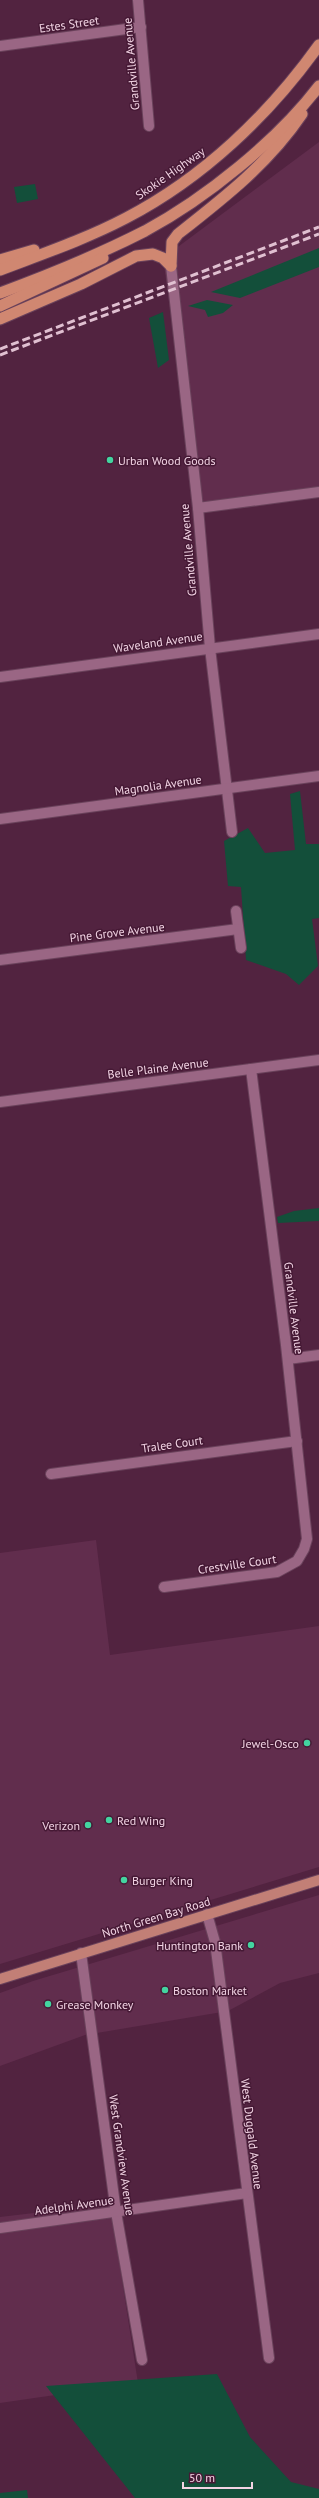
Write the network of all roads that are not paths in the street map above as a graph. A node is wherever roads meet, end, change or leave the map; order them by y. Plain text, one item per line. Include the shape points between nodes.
1 (138, 0) edge
2 (141, 27) junction
3 (319, 45) edge
4 (0, 46) edge
5 (319, 88) edge
6 (149, 126) dead end
7 (146, 230) junction
8 (94, 234) junction
9 (0, 260) edge
10 (171, 266) junction
11 (0, 270) edge
12 (0, 293) edge
13 (0, 306) edge
14 (0, 319) edge
15 (319, 492) edge
16 (198, 508) junction
17 (319, 634) edge
18 (210, 648) junction
19 (0, 677) edge
20 (319, 776) edge
21 (226, 788) junction
22 (0, 819) edge
23 (232, 832) dead end
24 (236, 911) dead end
25 (238, 929) junction
26 (241, 948) dead end
27 (0, 960) edge
28 (319, 1060) edge
29 (251, 1069) junction
30 (0, 1102) edge
31 (319, 1355) edge
32 (288, 1359) junction
33 (297, 1441) junction
34 (50, 1474) dead end
35 (304, 1549) joint
36 (164, 1587) dead end
37 (319, 1880) edge
38 (207, 1914) junction
39 (81, 1953) junction
40 (0, 1979) edge
41 (247, 2193) junction
42 (116, 2212) junction
43 (0, 2228) edge
44 (269, 2358) dead end
45 (142, 2360) dead end

1 - 2 street, Grandville Avenue
2 - 4 street, Estes Street
2 - 6 street, Grandville Avenue
3 - 8 highway, Skokie Highway via 269,106 225,149 158,199
5 - 7 highway via 285,125 240,166
5 - 10 highway via 288,135 264,162 178,234 172,242
7 - 12 highway via 72,265
7 - 13 highway via 115,252 83,269
8 - 9 highway
8 - 11 highway, Skokie Highway
10 - 14 highway via 163,258 153,254 136,256 81,284
10 - 16 street, Grandville Avenue
15 - 16 street
16 - 18 street, Grandville Avenue
17 - 18 street, Waveland Avenue
18 - 19 street, Waveland Avenue
18 - 21 street, Grandville Avenue
20 - 21 street, Magnolia Avenue
21 - 22 street, Magnolia Avenue
21 - 23 street, Grandville Avenue
24 - 25 street
25 - 26 street
25 - 27 street, Pine Grove Avenue
28 - 29 street, Belle Plaine Avenue
29 - 30 street, Belle Plaine Avenue
29 - 32 street, Grandville Avenue
31 - 32 street
32 - 33 street, Grandville Avenue
33 - 34 street, Tralee Court
33 - 35 street, Grandville Avenue via 307,1533
35 - 36 street, Crestville Court via 297,1561 277,1572
37 - 38 main road, North Green Bay Road
38 - 39 main road, North Green Bay Road
38 - 41 street, West Duggald Avenue via 215,1942
39 - 40 main road, North Green Bay Road
39 - 42 street, West Grandview Avenue
41 - 42 street, Adelphi Avenue
41 - 44 street, West Duggald Avenue
42 - 43 street, Adelphi Avenue
42 - 45 street, West Grandview Avenue

